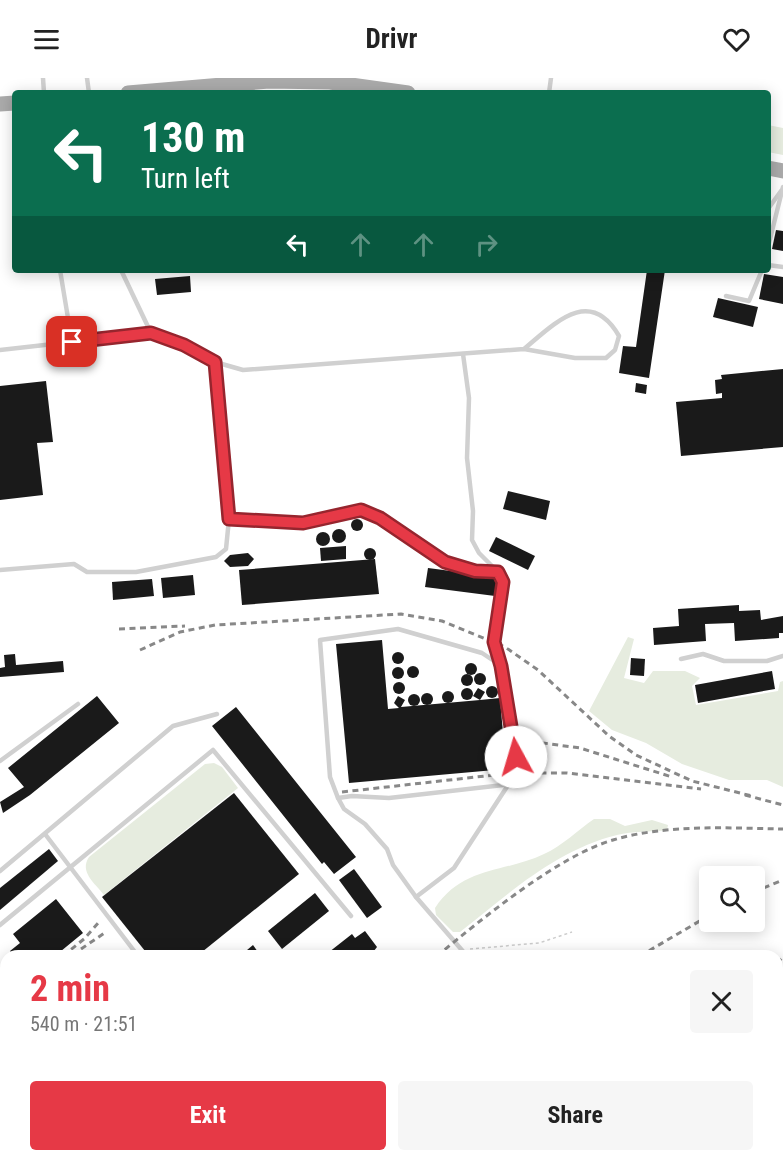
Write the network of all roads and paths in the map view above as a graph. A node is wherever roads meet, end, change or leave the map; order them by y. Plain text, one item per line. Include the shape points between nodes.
1 (302, 80) edge
2 (160, 90) edge
3 (387, 90) edge
4 (783, 188) edge
5 (771, 205) edge
6 (771, 235) edge
7 (60, 273) edge
8 (122, 273) edge
9 (761, 273) edge
10 (726, 296) dead end
11 (151, 333) junction
12 (72, 342) junction
13 (524, 349) junction
14 (0, 350) edge
15 (463, 354) junction
16 (215, 362) junction
17 (229, 519) junction
18 (0, 570) edge
19 (498, 572) junction
20 (783, 656) edge
21 (681, 659) dead end
22 (501, 666) junction
23 (78, 704) dead end
24 (217, 714) dead end
25 (0, 761) edge
26 (512, 784) junction
27 (338, 798) junction
28 (45, 834) junction
29 (69, 866) junction
30 (0, 871) edge
31 (416, 897) junction
32 (351, 916) dead end
33 (0, 925) edge
34 (572, 932) dead end
35 (133, 950) edge
36 (463, 950) joint

1 - 2 main road
1 - 3 main road
4 - 5 lane
4 - 6 lane
7 - 12 lane
8 - 11 lane
9 - 10 lane via 749,301
11 - 12 lane
11 - 16 lane
12 - 14 lane
13 - 13 lane via 546,330 584,310 610,320 619,336 615,350 606,358 575,358
13 - 15 lane
15 - 16 lane via 243,370
15 - 19 lane via 469,398 467,458 472,540 478,553
16 - 17 lane
17 - 18 lane via 226,549 216,557 136,572 87,572 74,564
17 - 19 lane via 303,523 361,510 380,518 445,562 475,571
19 - 22 lane via 503,582 494,642
20 - 21 lane via 767,661 724,661 703,654
22 - 26 lane via 515,741 516,773
22 - 27 lane via 483,653 398,629 320,640 330,777
23 - 25 lane
24 - 28 lane via 173,726
26 - 27 lane via 389,798
26 - 31 lane via 454,868
27 - 31 lane via 344,809 365,824 387,849 393,865
28 - 29 lane
28 - 30 lane
29 - 32 lane via 213,750
29 - 33 lane
29 - 35 lane
31 - 36 lane
34 - 36 path via 539,943

